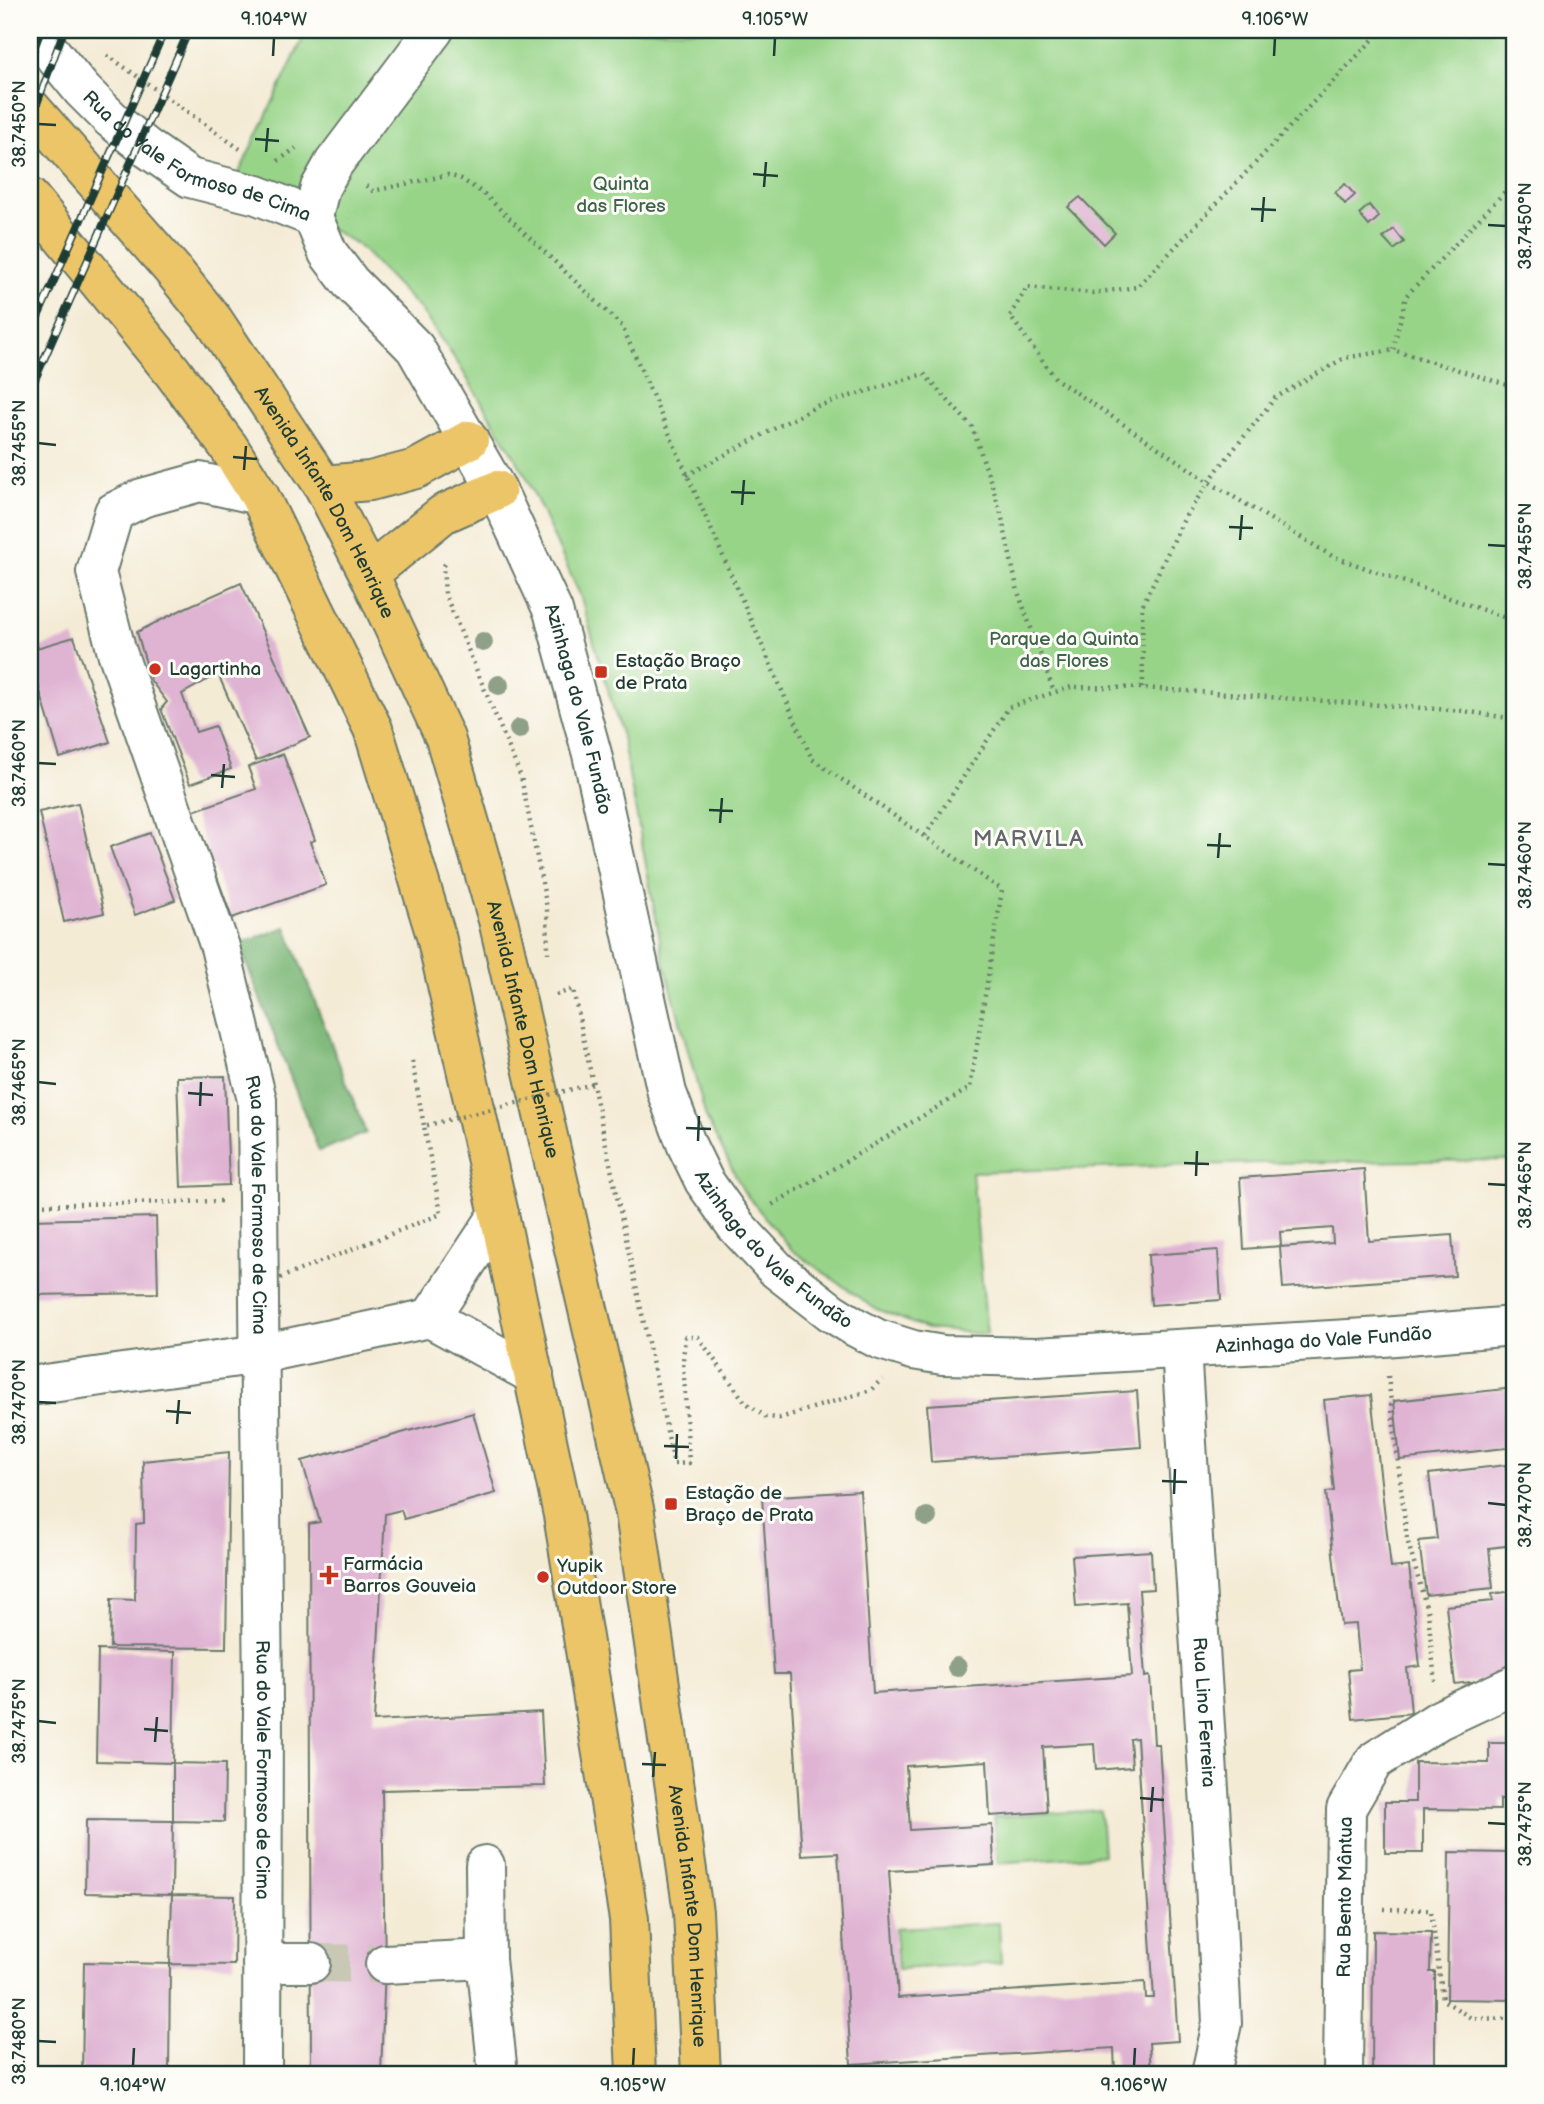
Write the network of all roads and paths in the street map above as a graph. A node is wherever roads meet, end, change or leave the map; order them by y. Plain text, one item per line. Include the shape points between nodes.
1 (36, 30) edge
2 (434, 30) edge
3 (1382, 30) edge
4 (105, 54) dead end
5 (30, 107) edge
6 (306, 142) dead end
7 (250, 153) dead end
8 (270, 160) dead end
9 (1514, 182) edge
10 (364, 185) dead end
11 (30, 198) edge
12 (313, 217) junction
13 (1393, 350) junction
14 (1514, 387) edge
15 (469, 440) junction
16 (687, 475) junction
17 (1209, 482) junction
18 (323, 485) junction
19 (497, 490) junction
20 (259, 495) junction
21 (448, 559) dead end
22 (369, 574) junction
23 (1514, 621) edge
24 (1143, 688) junction
25 (1054, 692) junction
26 (1514, 719) edge
27 (925, 836) junction
28 (548, 959) dead end
29 (549, 997) dead end
30 (412, 1061) dead end
31 (593, 1084) junction
32 (424, 1126) junction
33 (257, 1200) junction
34 (30, 1205) edge
35 (499, 1214) junction
36 (736, 1226) junction
37 (280, 1278) dead end
38 (430, 1318) junction
39 (1514, 1326) edge
40 (1383, 1338) junction
41 (1181, 1349) junction
42 (913, 1350) junction
43 (260, 1354) junction
44 (534, 1375) junction
45 (30, 1386) edge
46 (1514, 1685) edge
47 (1439, 1720) junction
48 (485, 1865) dead end
49 (1345, 1909) junction
50 (486, 1959) junction
51 (262, 1963) junction
52 (311, 1963) tunnel mouth
53 (385, 1964) tunnel mouth
54 (1514, 2019) edge
55 (262, 2074) edge
56 (498, 2074) edge
57 (636, 2074) edge
58 (701, 2074) edge
59 (1211, 2074) edge
60 (1343, 2074) edge

1 - 12 street, Rua do Vale Formoso de Cima via 111,119 190,178 257,195
2 - 12 street via 334,163 320,188
3 - 17 path via 1137,287 1093,293 1027,287 1010,316 1056,379
4 - 7 path
5 - 18 main road, Avenida Infante Dom Henrique via 196,298
6 - 8 path via 277,162
9 - 13 path via 1406,296
10 - 16 path via 373,191 447,175 483,193 622,326
11 - 20 main road via 201,408
12 - 15 street, Rua do Vale Formoso de Cima via 328,253 350,282 415,348
13 - 14 path
13 - 17 path via 1345,358 1275,398
15 - 18 main road via 416,468 370,481
15 - 19 street, Rua do Vale Formoso de Cima
16 - 25 path via 817,407 924,374 972,427 1000,509 1018,592
16 - 27 path via 812,760
17 - 23 path via 1332,556
17 - 24 path via 1185,517 1142,606
18 - 22 main road, Avenida Infante Dom Henrique
19 - 22 main road via 443,514
19 - 36 street, Azinhaga do Vale Fundão via 553,611 573,680 667,1093 705,1181
20 - 33 street, Rua do Vale Formoso de Cima via 200,482 142,498 114,512 96,572 116,649 220,947 257,1100
20 - 35 main road via 373,729 436,936
21 - 28 path via 443,567 445,594 520,777 547,908
22 - 58 main road, Avenida Infante Dom Henrique via 445,738 498,920 635,1513 693,1912
24 - 25 path via 1071,687
24 - 26 path via 1464,711
25 - 27 path via 1009,708
27 - 36 path via 1002,890 970,1087
29 - 31 path via 573,989
30 - 32 path
31 - 32 path, bridge
31 - 42 path, bridge via 674,1464 689,1463 685,1337 698,1338 745,1402 765,1417 780,1418 871,1390
32 - 37 path, bridge via 441,1214
33 - 34 path
33 - 43 street, Rua do Vale Formoso de Cima
35 - 38 street
35 - 44 main road
36 - 42 street, Azinhaga do Vale Fundão via 777,1270 831,1312 878,1339
38 - 43 street
38 - 44 street
39 - 40 street, Azinhaga do Vale Fundão
40 - 41 street, Azinhaga do Vale Fundão
40 - 47 path via 1407,1538 1428,1614
41 - 42 street, Azinhaga do Vale Fundão via 1037,1357
41 - 59 street, Rua Lino Ferreira via 1222,2009
43 - 45 street
43 - 51 street, Rua do Vale Formoso de Cima
44 - 57 main road via 564,1515 629,1919
46 - 47 street, Rua Bento Mântua
47 - 49 street, Rua Bento Mântua via 1374,1760 1346,1809
48 - 50 street
49 - 54 path via 1431,1910 1443,2000 1471,2018
49 - 60 street, Rua Bento Mântua
50 - 53 street
50 - 56 street
51 - 52 street
51 - 55 street, Rua do Vale Formoso de Cima

